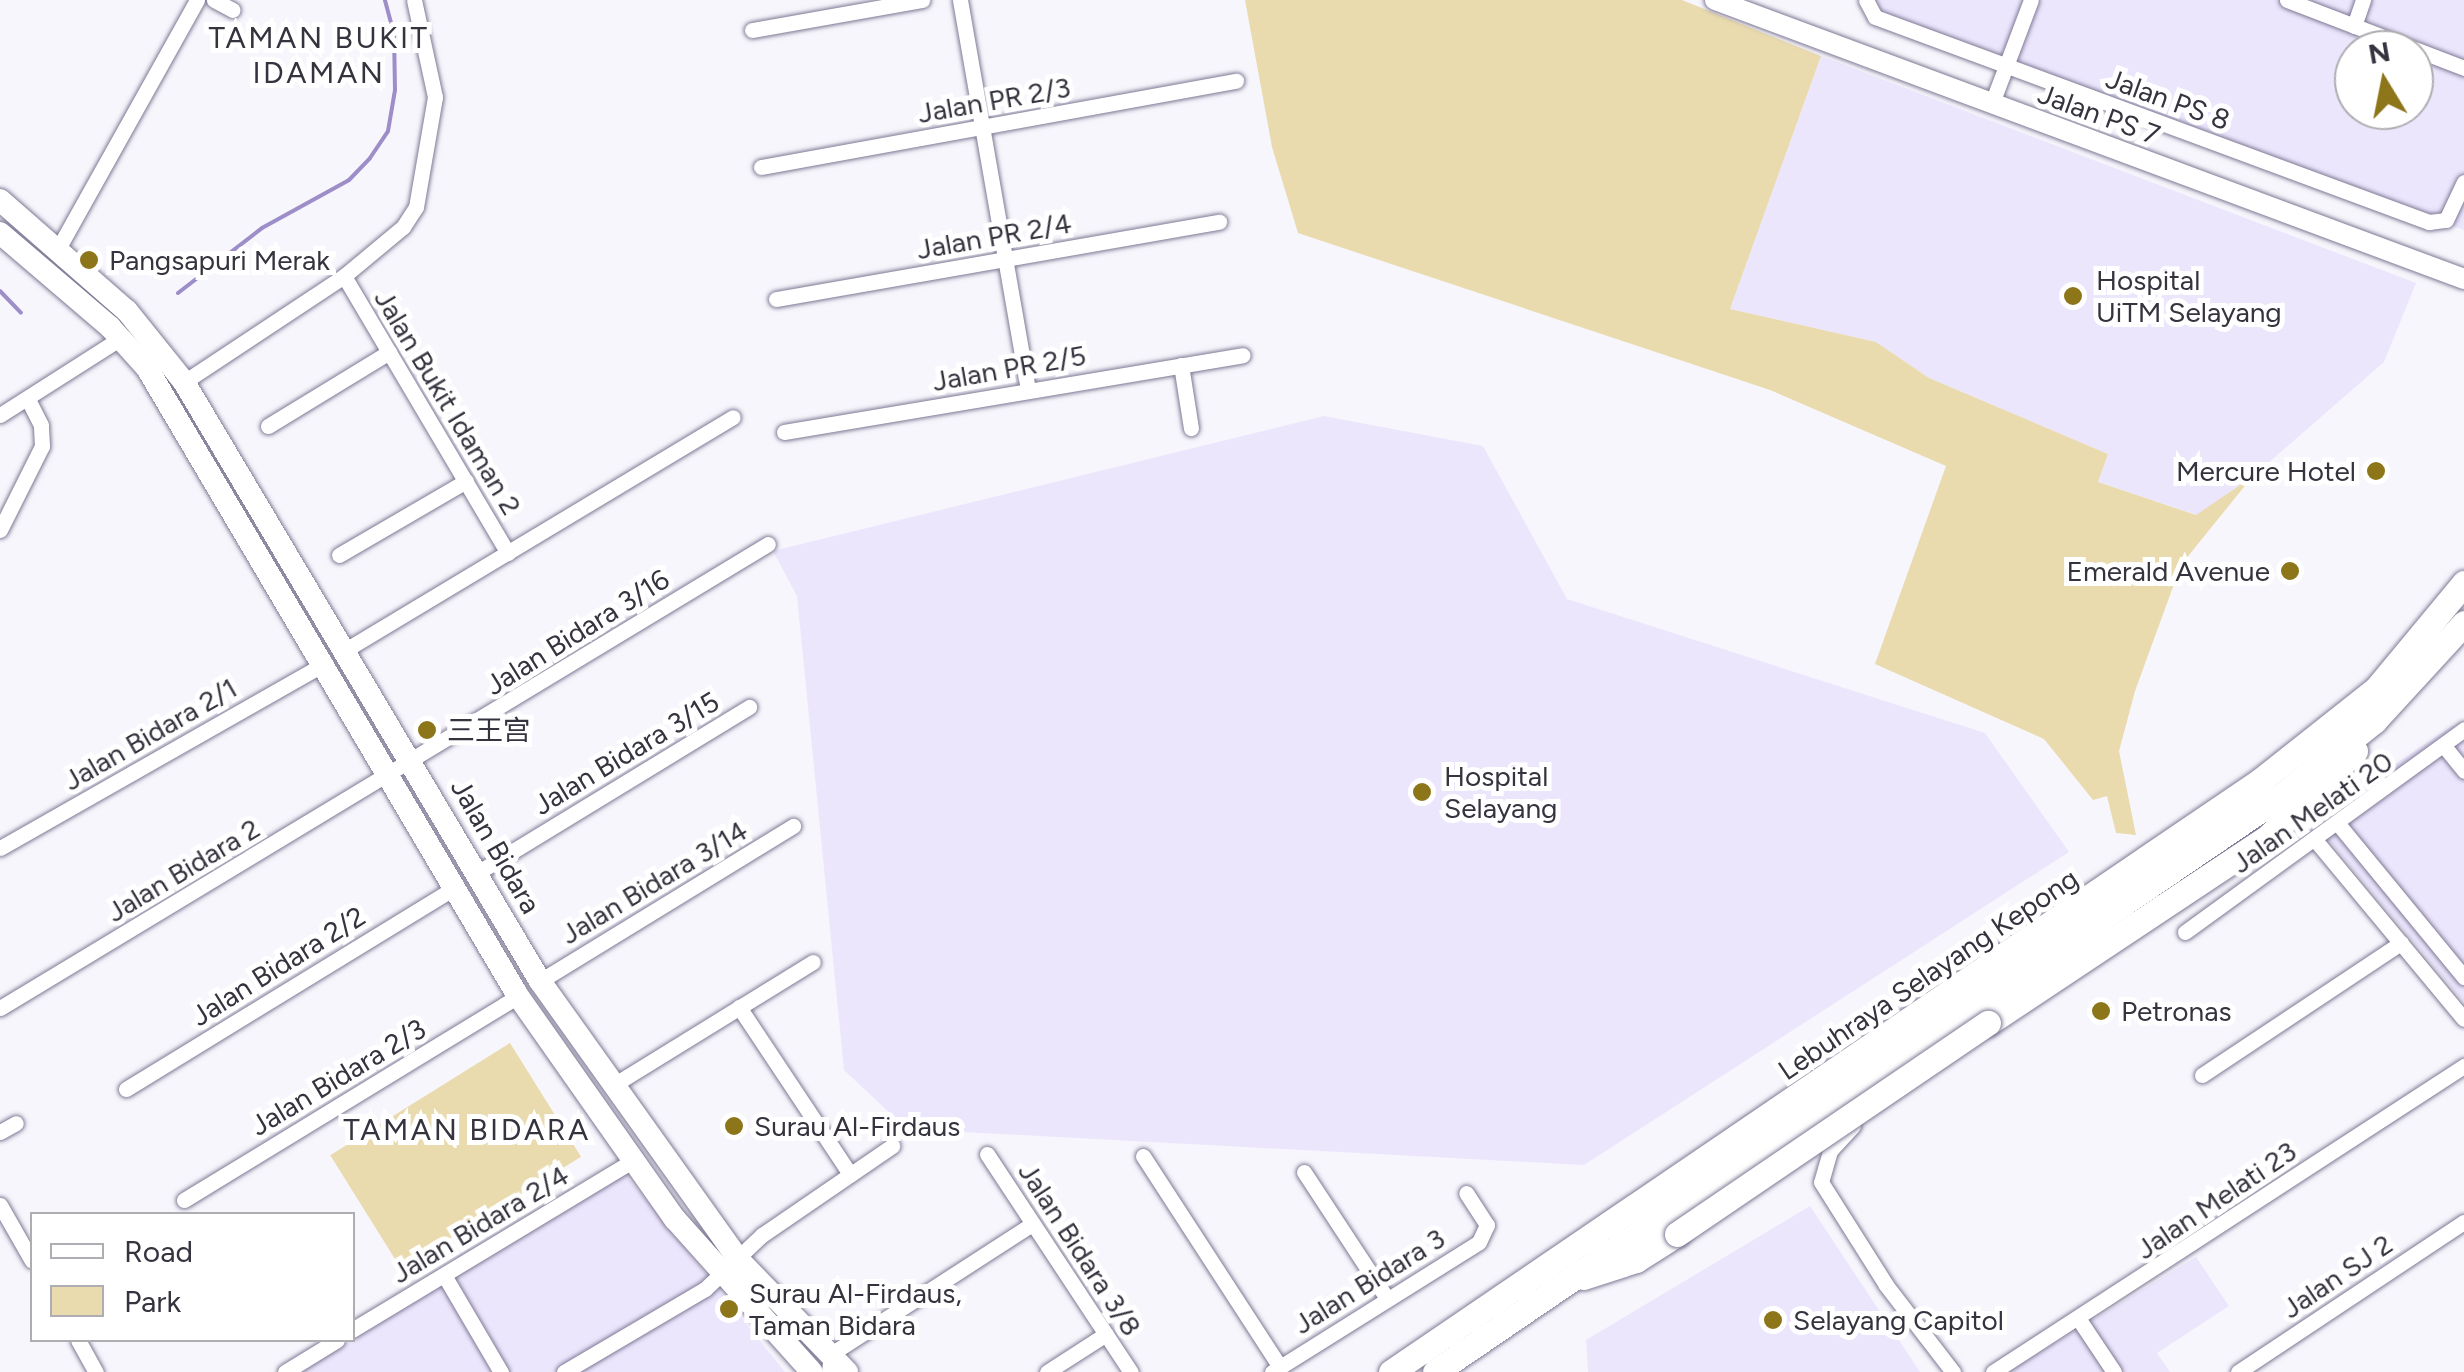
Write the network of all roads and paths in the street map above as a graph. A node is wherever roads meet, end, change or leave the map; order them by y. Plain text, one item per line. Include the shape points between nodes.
1 (197, 0) edge
2 (214, 0) edge
3 (414, 0) edge
4 (922, 0) edge
5 (960, 0) edge
6 (1715, 0) edge
7 (2031, 0) edge
8 (2287, 0) edge
9 (2363, 0) edge
10 (1867, 4) edge
11 (233, 10) dead end
12 (2354, 26) junction
13 (752, 30) dead end
14 (2006, 66) junction
15 (2464, 68) edge
16 (1236, 81) dead end
17 (1992, 103) junction
18 (982, 128) junction
19 (761, 167) dead end
20 (2464, 182) edge
21 (0, 200) edge
22 (1220, 222) dead end
23 (0, 233) edge
24 (59, 247) junction
25 (1005, 259) junction
26 (344, 276) junction
27 (2464, 279) edge
28 (776, 299) dead end
29 (121, 338) junction
30 (389, 352) junction
31 (1243, 354) dead end
32 (1181, 365) junction
33 (184, 382) junction
34 (1028, 390) junction
35 (27, 398) junction
36 (0, 415) edge
37 (734, 417) dead end
38 (268, 426) dead end
39 (1190, 428) dead end
40 (784, 432) dead end
41 (466, 481) junction
42 (0, 530) edge
43 (768, 544) dead end
44 (508, 552) junction
45 (339, 556) dead end
46 (2464, 583) edge
47 (2464, 623) edge
48 (347, 650) junction
49 (325, 663) junction
50 (749, 707) dead end
51 (2374, 722) junction
52 (2464, 729) edge
53 (2444, 746) junction
54 (402, 769) junction
55 (2464, 771) edge
56 (2339, 825) junction
57 (794, 826) dead end
58 (2316, 841) junction
59 (0, 848) edge
60 (477, 873) junction
61 (456, 886) junction
62 (2186, 932) dead end
63 (2401, 943) junction
64 (813, 962) dead end
65 (2464, 977) edge
66 (540, 981) junction
67 (518, 996) junction
68 (738, 1007) junction
69 (0, 1008) edge
70 (2464, 1019) edge
71 (1889, 1066) junction
72 (2464, 1066) edge
73 (2202, 1074) dead end
74 (612, 1086) junction
75 (126, 1089) dead end
76 (16, 1123) dead end
77 (0, 1132) edge
78 (892, 1146) dead end
79 (987, 1154) dead end
80 (1143, 1156) dead end
81 (632, 1162) junction
82 (1304, 1172) dead end
83 (850, 1174) junction
84 (1466, 1193) dead end
85 (184, 1200) dead end
86 (0, 1206) edge
87 (2464, 1222) edge
88 (1032, 1224) junction
89 (30, 1258) edge
90 (730, 1268) junction
91 (444, 1274) junction
92 (1569, 1278) junction
93 (1386, 1297) junction
94 (2080, 1321) junction
95 (355, 1328) edge
96 (1106, 1334) junction
97 (79, 1342) edge
98 (334, 1342) edge
99 (830, 1363) edge
100 (1276, 1369) edge
101 (96, 1372) edge
102 (285, 1372) edge
103 (502, 1372) edge
104 (564, 1372) edge
105 (812, 1372) edge
106 (848, 1372) edge
107 (1047, 1372) edge
108 (1131, 1372) edge
109 (1391, 1372) edge
110 (1435, 1372) edge
111 (1953, 1372) edge
112 (1993, 1372) edge
113 (2114, 1372) edge
114 (2238, 1372) edge

1 - 24 street
2 - 11 street
3 - 26 street via 434,97 423,183 403,227
4 - 13 street
5 - 18 street
6 - 17 street, Jalan PS 7
7 - 14 street
8 - 12 street
9 - 12 street
10 - 14 street, Jalan PS 8 via 1876,17
12 - 15 street
14 - 17 street
14 - 20 street, Jalan PS 8 via 2429,222 2446,220
16 - 18 street, Jalan PR 2/3
17 - 27 street, Jalan PS 7
18 - 19 street, Jalan PR 2/3
18 - 25 street
21 - 24 main road, Jalan Bidara
22 - 25 street, Jalan PR 2/4
23 - 29 main road, Jalan Bidara
24 - 33 main road, Jalan Bidara via 127,311
25 - 28 street, Jalan PR 2/4
25 - 34 street
26 - 30 street, Jalan Bukit Idaman 2
26 - 33 street
29 - 35 street
29 - 49 main road, Jalan Bidara via 164,395
30 - 38 street
30 - 41 street, Jalan Bukit Idaman 2
31 - 32 street, Jalan PR 2/5
32 - 34 street, Jalan PR 2/5
32 - 39 street
33 - 48 main road, Jalan Bidara
34 - 40 street, Jalan PR 2/5
35 - 36 street
35 - 42 street via 42,426 42,446
37 - 44 street, Jalan Bukit Idaman 2
41 - 44 street, Jalan Bukit Idaman 2
41 - 45 street
43 - 54 street, Jalan Bidara 3/16
44 - 48 street, Jalan Bukit Idaman 2
46 - 109 main road, Lebuhraya Selayang Kepong via 2376,689 2262,780
47 - 51 main road, Lebuhraya Selayang Kepong
48 - 54 main road, Jalan Bidara
49 - 54 main road, Jalan Bidara
49 - 59 street, Jalan Bidara 2/1
50 - 60 street, Jalan Bidara 3/15
51 - 71 main road, Lebuhraya Selayang Kepong via 2282,795
51 - 92 main road, bridge via 2346,764 2269,836 1678,1234 1636,1260
52 - 53 street, Jalan Melati 20
53 - 55 street
53 - 56 street, Jalan Melati 20
54 - 60 main road, Jalan Bidara
54 - 61 main road, Jalan Bidara
54 - 69 street, Jalan Bidara 2
56 - 58 street, Jalan Melati 20
56 - 65 street
57 - 66 street, Jalan Bidara 3/14
58 - 62 street, Jalan Melati 20
58 - 63 street
60 - 66 main road, Jalan Bidara
61 - 67 main road, Jalan Bidara
61 - 75 street, Jalan Bidara 2/2
63 - 70 street
63 - 73 street
64 - 68 street
66 - 74 main road, Jalan Bidara
67 - 81 main road, Jalan Bidara
67 - 85 street, Jalan Bidara 2/3
68 - 74 street
68 - 83 street
71 - 92 main road, Lebuhraya Selayang Kepong
71 - 111 street via 1870,1109 1830,1150 1820,1182
72 - 94 street, Jalan Melati 23
74 - 90 main road, Jalan Bidara
76 - 77 street
78 - 83 street
79 - 88 street, Jalan Bidara 3/8
80 - 100 street
81 - 90 main road, Jalan Bidara
81 - 91 street, Jalan Bidara 2/4
82 - 93 street
83 - 90 street via 762,1235
84 - 93 street, Jalan Bidara 3 via 1488,1229 1479,1242
86 - 89 street
87 - 114 street, Jalan SJ 2
88 - 96 street, Jalan Bidara 3/8
88 - 99 street
90 - 99 main road, Jalan Bidara
90 - 104 street
90 - 105 main road, Jalan Bidara
91 - 95 street, Jalan Bidara 2/4
91 - 103 street
92 - 110 main road, Lebuhraya Selayang Kepong
93 - 100 street, Jalan Bidara 3
94 - 112 street, Jalan Melati 23
94 - 113 street
96 - 107 street
96 - 108 street, Jalan Bidara 3/8
97 - 101 street
98 - 102 street
99 - 106 main road, Jalan Bidara

